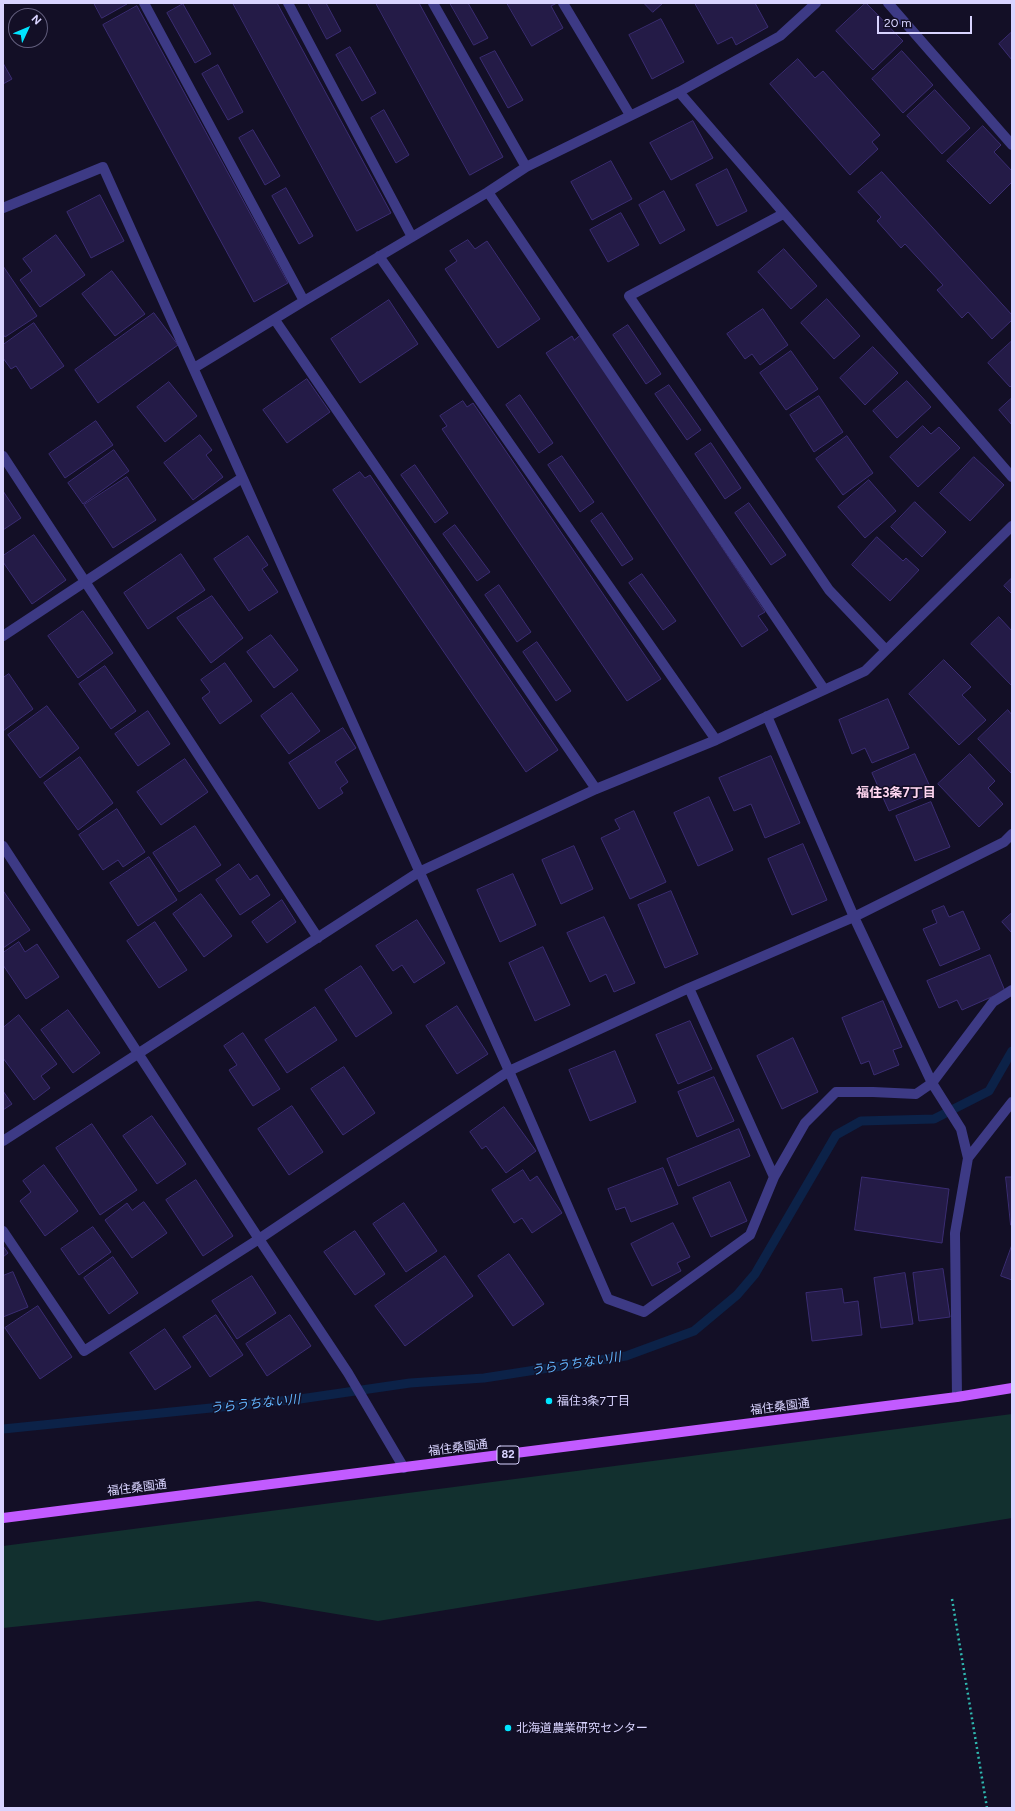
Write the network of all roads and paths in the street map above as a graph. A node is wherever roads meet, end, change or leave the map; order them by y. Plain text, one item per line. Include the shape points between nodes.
1 (144, 3) edge
2 (288, 3) edge
3 (433, 3) edge
4 (562, 3) edge
5 (816, 3) edge
6 (888, 3) edge
7 (679, 92) junction
8 (630, 115) junction
9 (1012, 144) edge
10 (526, 167) junction
11 (488, 192) junction
12 (3, 208) edge
13 (783, 214) junction
14 (412, 237) junction
15 (379, 256) junction
16 (304, 301) junction
17 (275, 320) junction
18 (194, 368) junction
19 (3, 456) edge
20 (1012, 477) edge
21 (242, 478) junction
22 (1012, 526) edge
23 (85, 581) junction
24 (3, 636) edge
25 (886, 650) junction
26 (824, 689) junction
27 (767, 716) junction
28 (716, 740) junction
29 (596, 789) junction
30 (1012, 834) edge
31 (3, 846) edge
32 (420, 872) junction
33 (854, 917) junction
34 (318, 938) junction
35 (689, 988) junction
36 (1012, 990) edge
37 (139, 1055) junction
38 (509, 1071) junction
39 (932, 1083) junction
40 (1012, 1102) edge
41 (3, 1142) edge
42 (968, 1158) junction
43 (774, 1177) junction
44 (3, 1231) edge
45 (258, 1239) junction
46 (1012, 1388) edge
47 (957, 1397) junction
48 (404, 1468) junction
49 (3, 1518) edge
50 (952, 1599) dead end
51 (987, 1808) edge

1 - 16 street
2 - 14 street
3 - 10 street
4 - 8 street
5 - 7 street via 780,36
6 - 9 street
7 - 8 street
7 - 13 street
8 - 10 street
10 - 11 street
11 - 14 street
11 - 26 street
12 - 18 street via 103,167
13 - 20 street
13 - 25 street via 629,296 829,590
14 - 15 street
15 - 16 street
15 - 28 street
16 - 17 street
17 - 18 street
17 - 29 street
18 - 21 street
19 - 23 street
21 - 23 street
21 - 32 street
22 - 25 street
23 - 24 street
23 - 34 street
25 - 26 street via 865,671
26 - 27 street
27 - 28 street
27 - 33 street
28 - 29 street
29 - 32 street
30 - 33 street via 1004,842
31 - 37 street
32 - 34 street
32 - 38 street
33 - 35 street
33 - 39 street
34 - 37 street
35 - 38 street
35 - 43 street
36 - 39 street via 993,1002
37 - 41 street
37 - 45 street
38 - 43 street via 608,1300 644,1312 750,1235
38 - 45 street
39 - 42 street via 961,1129
39 - 43 street via 916,1094 836,1092 805,1123
40 - 42 street
42 - 47 street via 955,1233
44 - 45 street via 84,1351
45 - 48 street via 373,1412
46 - 47 main road, 福住桑園通 / 82
47 - 48 main road, 福住桑園通 / 82
48 - 49 main road, 福住桑園通 / 82
50 - 51 path

